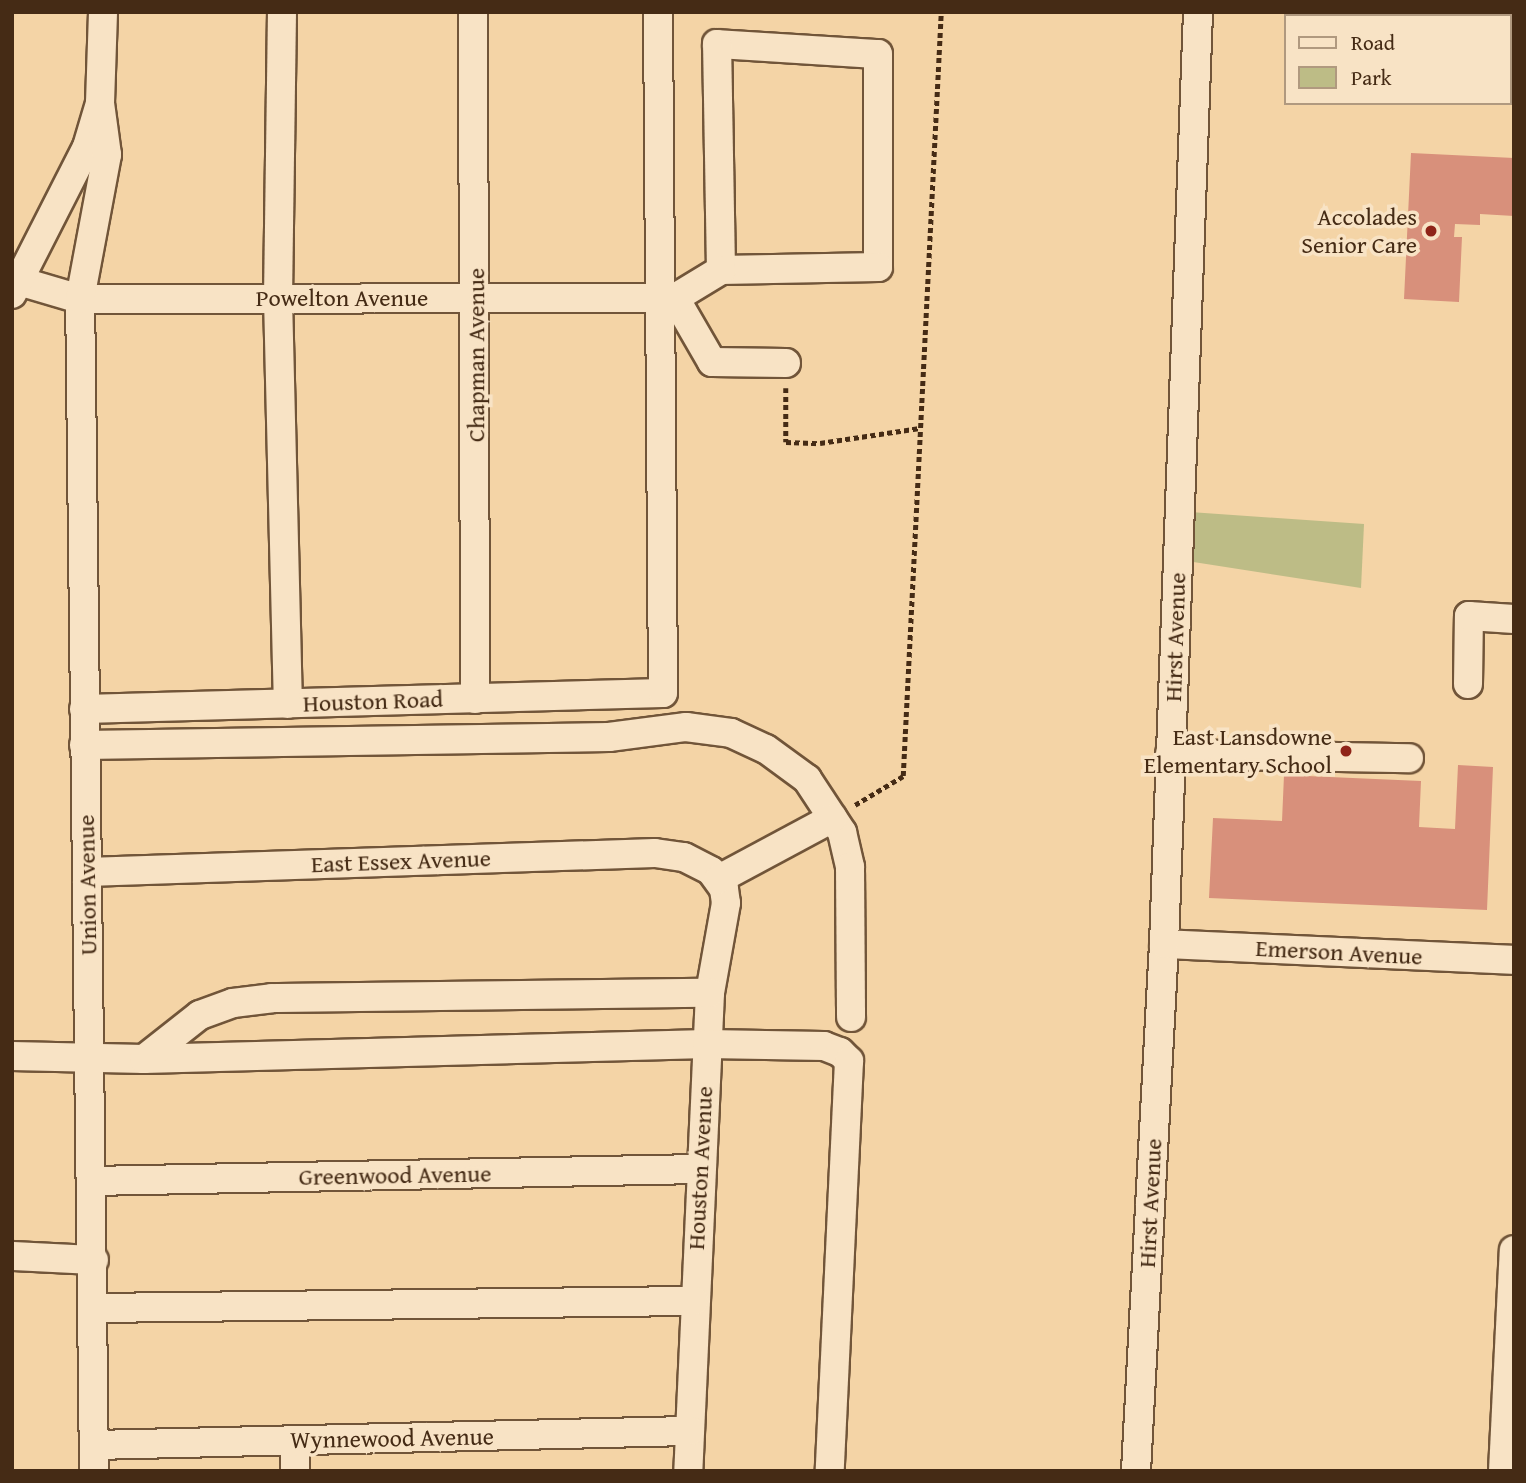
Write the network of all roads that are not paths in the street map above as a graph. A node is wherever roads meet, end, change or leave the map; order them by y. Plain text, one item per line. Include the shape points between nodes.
1 (103, 12) edge
2 (282, 12) edge
3 (473, 12) edge
4 (658, 12) edge
5 (1198, 12) edge
6 (100, 103) junction
7 (720, 270) junction
8 (15, 284) edge
9 (278, 298) junction
10 (667, 298) junction
11 (80, 299) junction
12 (477, 299) junction
13 (786, 363) road end
14 (1514, 619) edge
15 (1468, 684) dead end
16 (475, 699) junction
17 (288, 704) junction
18 (83, 709) junction
19 (84, 745) junction
20 (1170, 754) junction
21 (1409, 758) dead end
22 (833, 818) junction
23 (87, 872) junction
24 (715, 875) junction
25 (1164, 944) junction
26 (1514, 960) edge
27 (709, 993) junction
28 (851, 1017) dead end
29 (707, 1044) junction
30 (89, 1055) junction
31 (12, 1056) edge
32 (144, 1059) junction
33 (699, 1169) junction
34 (91, 1181) junction
35 (1514, 1250) edge
36 (12, 1256) edge
37 (94, 1260) junction
38 (694, 1301) junction
39 (94, 1308) junction
40 (690, 1431) junction
41 (295, 1440) junction
42 (94, 1458) edge
43 (295, 1471) edge
44 (688, 1471) edge
45 (830, 1471) edge
46 (1136, 1471) edge
47 (1503, 1471) edge

1 - 6 street
2 - 9 street
3 - 12 street, Chapman Avenue
4 - 10 street
5 - 20 street, Hirst Avenue
6 - 8 street via 76,175
6 - 11 street, Union Avenue via 107,155
7 - 7 street via 718,44 878,54 878,267
7 - 10 street
8 - 11 street, Powelton Avenue
9 - 11 street, Powelton Avenue
9 - 12 street, Powelton Avenue
9 - 17 street
10 - 12 street, Powelton Avenue
10 - 13 street via 712,362
10 - 16 street, Houston Road via 663,693
11 - 18 street, Union Avenue
12 - 16 street, Chapman Avenue
14 - 15 street via 1469,616
16 - 17 street, Houston Road
17 - 18 street, Houston Road
18 - 19 street, Union Avenue
19 - 22 street via 609,737 686,727 731,733 766,749 807,779
19 - 23 street, Union Avenue
20 - 21 street
20 - 25 street, Hirst Avenue
22 - 24 street
22 - 28 street via 850,867
23 - 24 street, East Essex Avenue via 656,853 684,858
23 - 30 street, Union Avenue
24 - 27 street, Houston Avenue via 724,889 724,921
25 - 26 street, Emerson Avenue
25 - 46 street, Hirst Avenue
27 - 29 street, Houston Avenue
27 - 32 street via 272,998 233,1003 200,1015
29 - 32 street
29 - 33 street, Houston Avenue
29 - 45 street via 824,1046 849,1061
30 - 31 street
30 - 32 street
30 - 34 street, Union Avenue
33 - 34 street, Greenwood Avenue
33 - 38 street, Houston Avenue
34 - 37 street, Union Avenue
35 - 47 street
36 - 37 street
37 - 39 street, Union Avenue
38 - 39 street
38 - 40 street, Houston Avenue
39 - 42 street, Union Avenue
40 - 41 street, Wynnewood Avenue
40 - 44 street, Houston Avenue
41 - 42 street, Wynnewood Avenue
41 - 43 street

